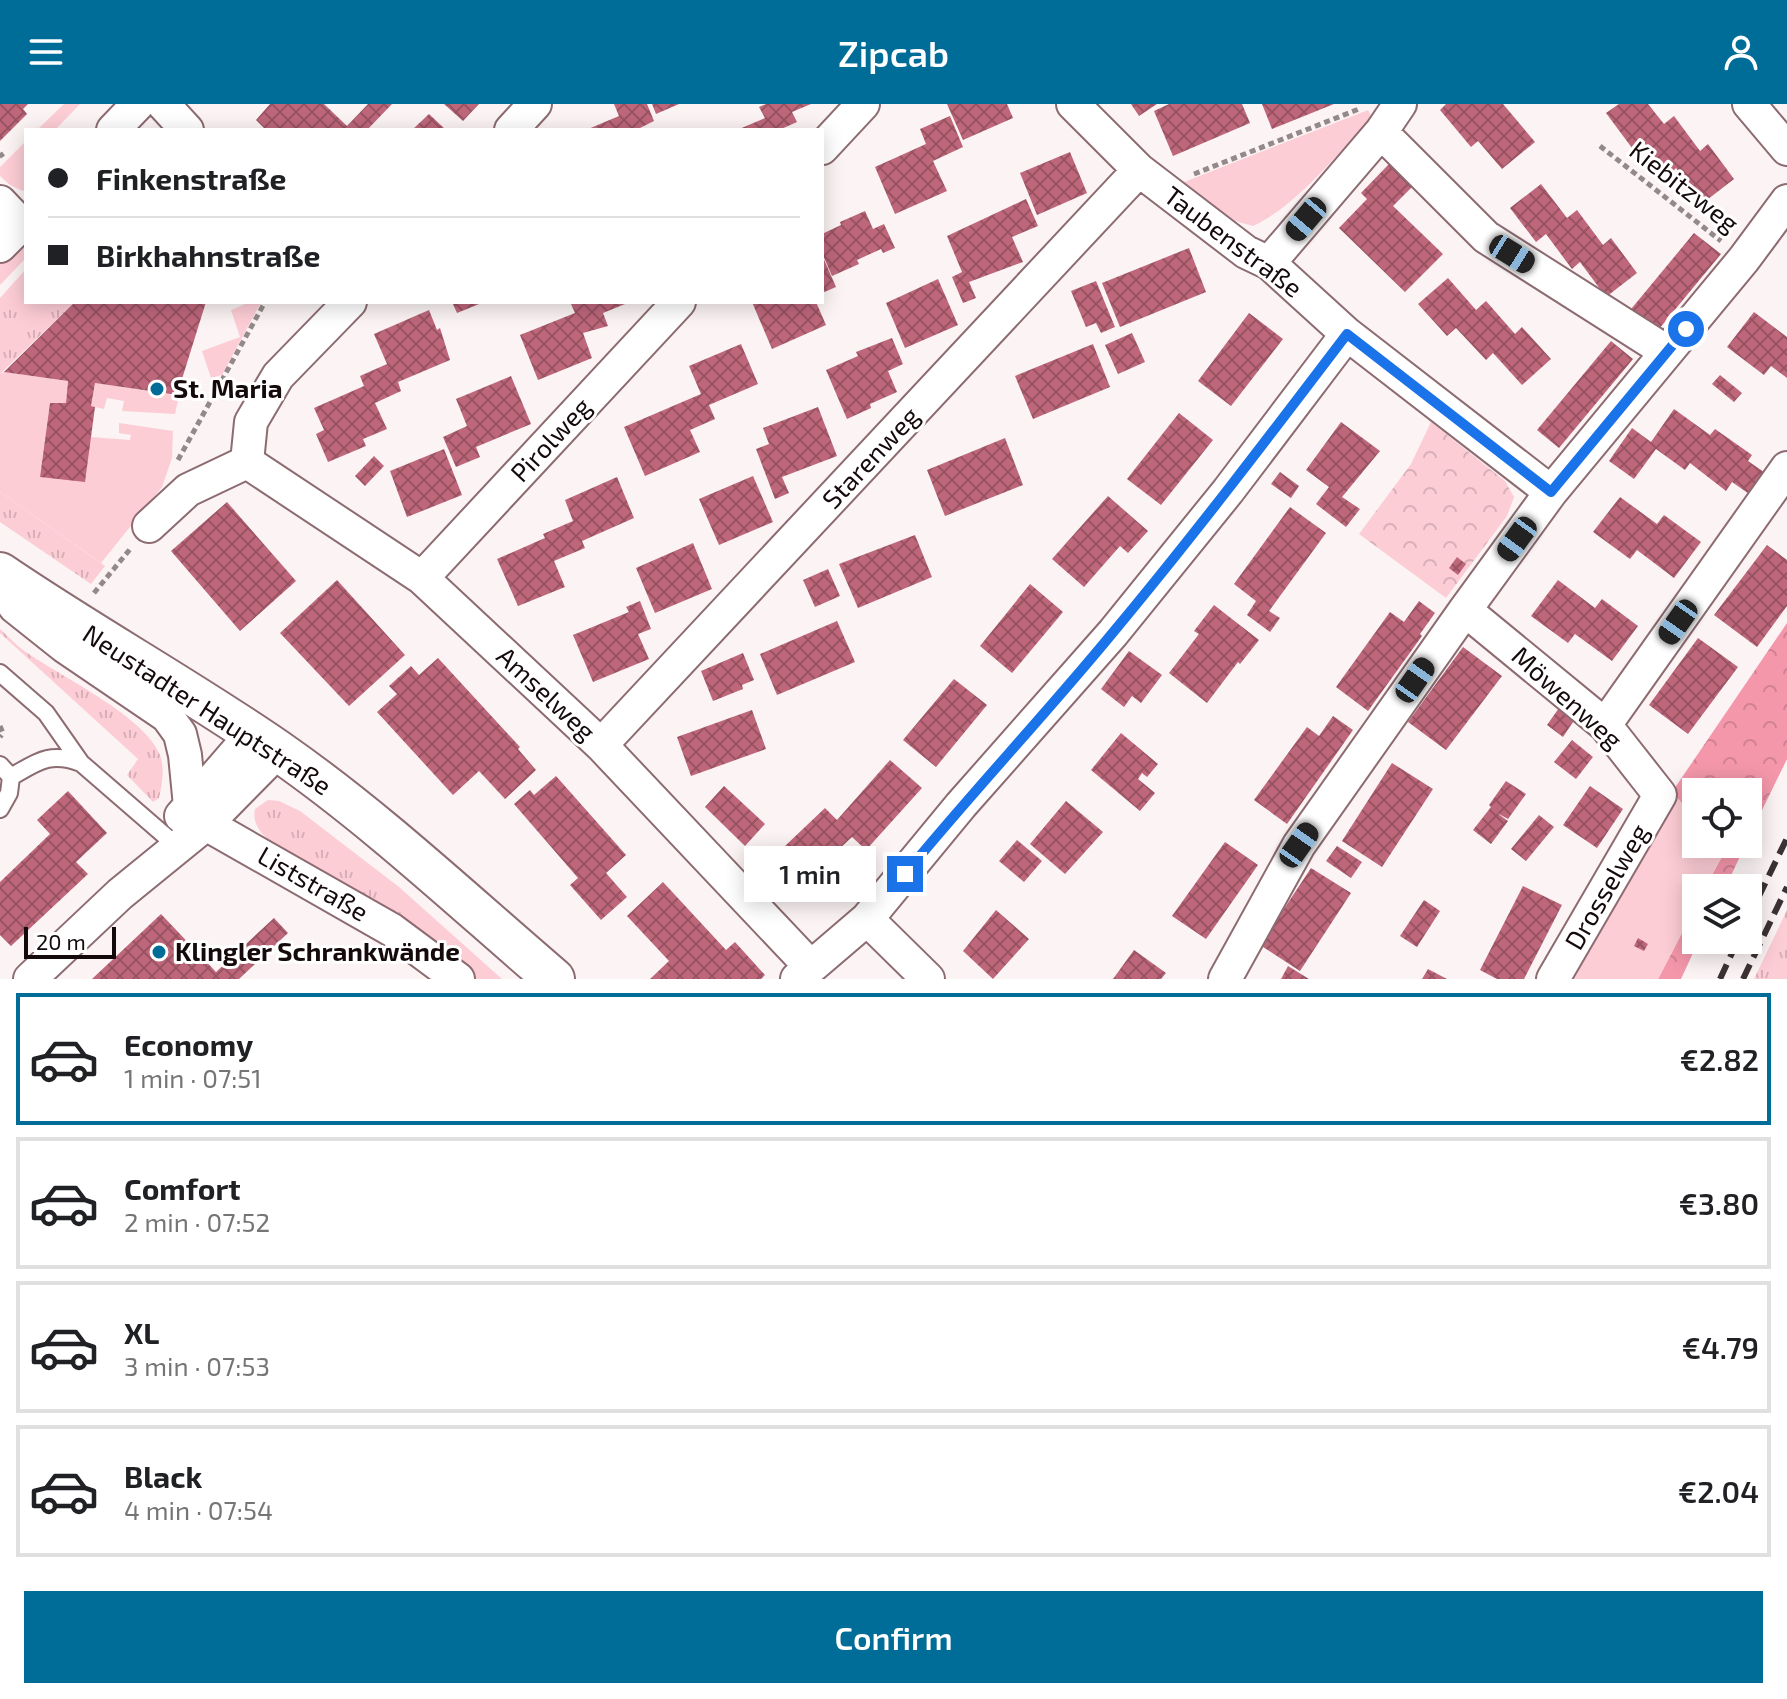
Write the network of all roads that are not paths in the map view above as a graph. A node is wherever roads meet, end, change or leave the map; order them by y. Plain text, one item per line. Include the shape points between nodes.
1 (138, 104) edge
2 (163, 104) edge
3 (535, 104) edge
4 (863, 104) edge
5 (1073, 104) edge
6 (1749, 104) edge
7 (1389, 110) edge
8 (115, 128) edge
9 (185, 128) edge
10 (513, 128) edge
11 (824, 146) edge
12 (1787, 149) edge
13 (1150, 179) junction
14 (1787, 201) edge
15 (1269, 263) junction
16 (348, 304) edge
17 (677, 304) edge
18 (1347, 334) junction
19 (1667, 352) junction
20 (247, 462) junction
21 (1787, 468) edge
22 (1551, 492) junction
23 (149, 526) road end
24 (0, 573) edge
25 (422, 578) junction
26 (0, 586) edge
27 (1465, 610) junction
28 (0, 673) edge
29 (1605, 725) junction
30 (265, 742) junction
31 (601, 745) junction
32 (81, 763) junction
33 (5, 771) edge
34 (1660, 795) joint
35 (194, 803) junction
36 (0, 809) edge
37 (172, 841) junction
38 (867, 919) junction
39 (803, 973) edge
40 (30, 979) edge
41 (458, 979) edge
42 (554, 979) edge
43 (928, 979) edge
44 (1225, 979) edge
45 (1553, 979) edge

1 - 8 street
2 - 9 street
3 - 10 street
4 - 11 street
5 - 13 street, Taubenstraße
6 - 12 street
7 - 15 street
7 - 19 street via 1486,237
13 - 15 street, Taubenstraße via 1246,252
13 - 31 street, Starenweg
14 - 19 street
15 - 18 street, Taubenstraße
16 - 20 street via 278,376 251,422
17 - 25 street, Pirolweg
18 - 22 street, Taubenstraße
18 - 38 street via 1113,633
19 - 22 street
20 - 23 street via 188,490
20 - 25 street, Amselweg
21 - 29 street
22 - 27 street
24 - 30 street, Neustadter Hauptstraße
25 - 31 street, Amselweg
26 - 35 street, Neustadter Hauptstraße via 15,607 64,646 167,716 180,734
27 - 29 street, Möwenweg
27 - 44 street via 1299,845
28 - 32 lane via 46,713
29 - 34 street, Möwenweg
30 - 35 street
30 - 42 street, Neustadter Hauptstraße via 350,805
31 - 39 street, Amselweg
32 - 33 lane via 64,756
32 - 37 lane
33 - 36 lane via 9,793
34 - 45 street, Drosselweg
35 - 37 street
35 - 41 street, Liststraße via 392,930
37 - 40 street
38 - 39 street
38 - 43 street

